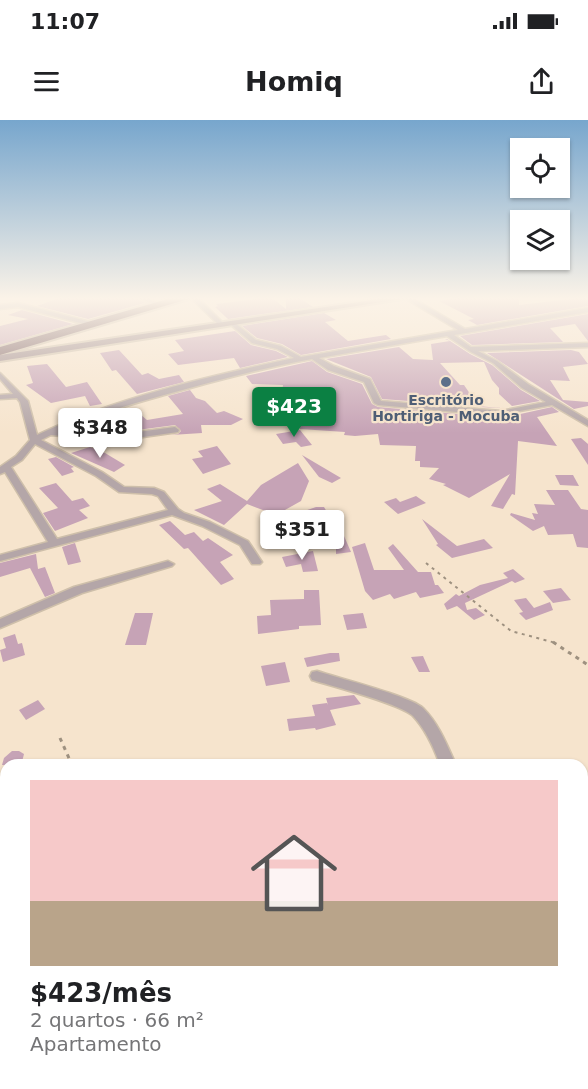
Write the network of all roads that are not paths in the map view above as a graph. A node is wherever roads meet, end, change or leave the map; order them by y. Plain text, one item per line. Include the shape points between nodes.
1 (44, 342) edge
2 (76, 342) edge
3 (255, 342) edge
4 (400, 342) edge
5 (460, 342) edge
6 (588, 345) edge
7 (470, 350) junction
8 (0, 352) edge
9 (313, 357) junction
10 (300, 359) junction
11 (0, 375) edge
12 (18, 396) junction
13 (0, 397) edge
14 (552, 403) junction
15 (588, 424) edge
16 (175, 430) dead end
17 (52, 432) junction
18 (34, 440) junction
19 (4, 469) edge
20 (174, 511) junction
21 (55, 544) junction
22 (0, 558) edge
23 (256, 562) dead end
24 (168, 564) dead end
25 (0, 624) edge
26 (317, 676) dead end
27 (446, 759) edge

1 - 8 highway
2 - 8 street
3 - 10 street via 279,347
4 - 9 street
5 - 7 street
6 - 7 street
7 - 14 street via 495,362
9 - 10 street
9 - 14 street via 367,381 378,404 502,414
10 - 17 street via 142,399
11 - 12 street
12 - 13 street
12 - 18 street via 24,401
14 - 15 street
16 - 17 street via 115,438
17 - 18 street
18 - 19 street
18 - 20 street via 122,490 160,494
19 - 21 street
20 - 21 street
20 - 23 street via 244,543
21 - 22 street
24 - 25 street via 78,590
26 - 27 street via 417,711 437,738

